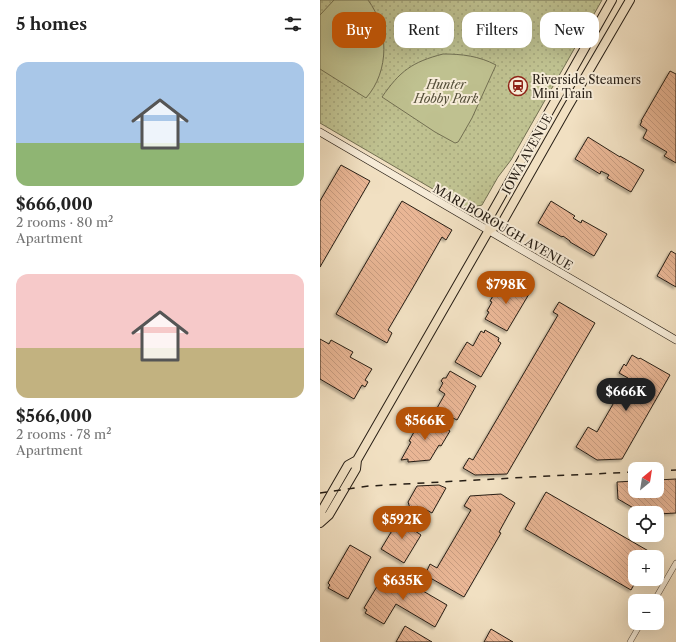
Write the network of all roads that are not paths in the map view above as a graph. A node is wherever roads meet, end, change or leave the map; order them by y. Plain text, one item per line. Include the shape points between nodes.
1 (612, 0) edge
2 (630, 0) edge
3 (320, 132) edge
4 (488, 230) junction
5 (676, 340) edge
6 (320, 523) edge
7 (676, 563) edge
8 (658, 594) edge
9 (637, 630) edge
10 (630, 642) edge

1 - 4 main road, IOWA AVENUE via 490,216
2 - 4 main road, IOWA AVENUE via 502,223
3 - 4 street, MARLBOROUGH AVENUE
4 - 5 street, MARLBOROUGH AVENUE
4 - 6 main road, IOWA AVENUE via 357,460 356,469 329,516
7 - 8 street
9 - 10 street

